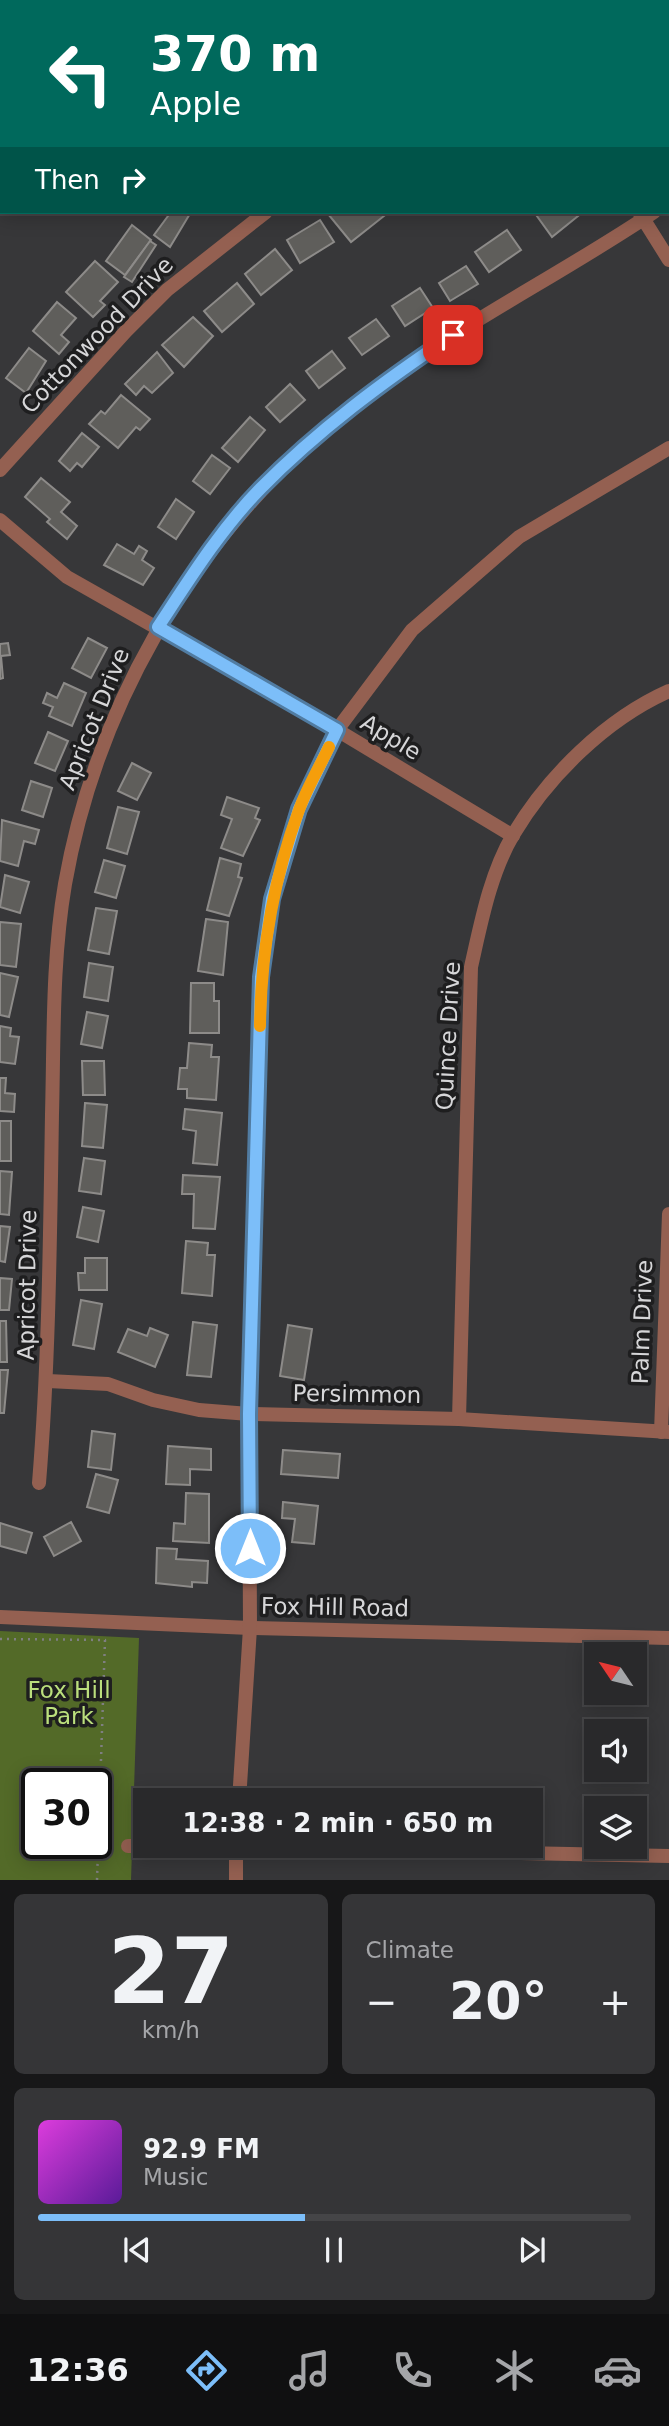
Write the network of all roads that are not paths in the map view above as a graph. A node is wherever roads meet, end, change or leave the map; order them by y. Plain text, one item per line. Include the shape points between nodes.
1 (263, 214) edge
2 (646, 214) edge
3 (669, 260) edge
4 (669, 448) edge
5 (0, 470) edge
6 (0, 520) edge
7 (158, 627) junction
8 (669, 691) edge
9 (337, 730) junction
10 (513, 836) junction
11 (669, 1214) edge
12 (48, 1381) junction
13 (249, 1414) junction
14 (459, 1419) junction
15 (665, 1432) edge
16 (39, 1483) dead end
17 (0, 1617) edge
18 (250, 1628) junction
19 (669, 1638) edge
20 (240, 1788) edge
21 (128, 1846) dead end
22 (133, 1846) edge
23 (543, 1853) edge
24 (669, 1856) edge
25 (236, 1858) edge
26 (236, 1880) edge

1 - 5 street, Cottonwood Drive via 167,290
2 - 3 street
2 - 7 street, Apricot Drive via 453,335 323,430 259,490 205,556
4 - 9 street via 519,537 412,630
6 - 7 street, Apple via 67,577
7 - 9 street, Apple
7 - 12 street, Apricot Drive via 104,745 80,813 65,886 55,965
8 - 10 street, Quince Drive via 603,733 578,755 547,788
9 - 10 street, Apple
9 - 13 street via 299,809 272,899 261,977
10 - 14 street, Quince Drive via 487,900 471,967
11 - 15 street, Palm Drive
12 - 13 street, Persimmon via 108,1384 199,1410
12 - 16 street, Apricot Drive
13 - 14 street, Persimmon
13 - 18 street
14 - 15 street, Persimmon
17 - 18 street, Fox Hill Road
18 - 19 street, Fox Hill Road
18 - 20 street
21 - 22 street
23 - 24 street
25 - 26 street

